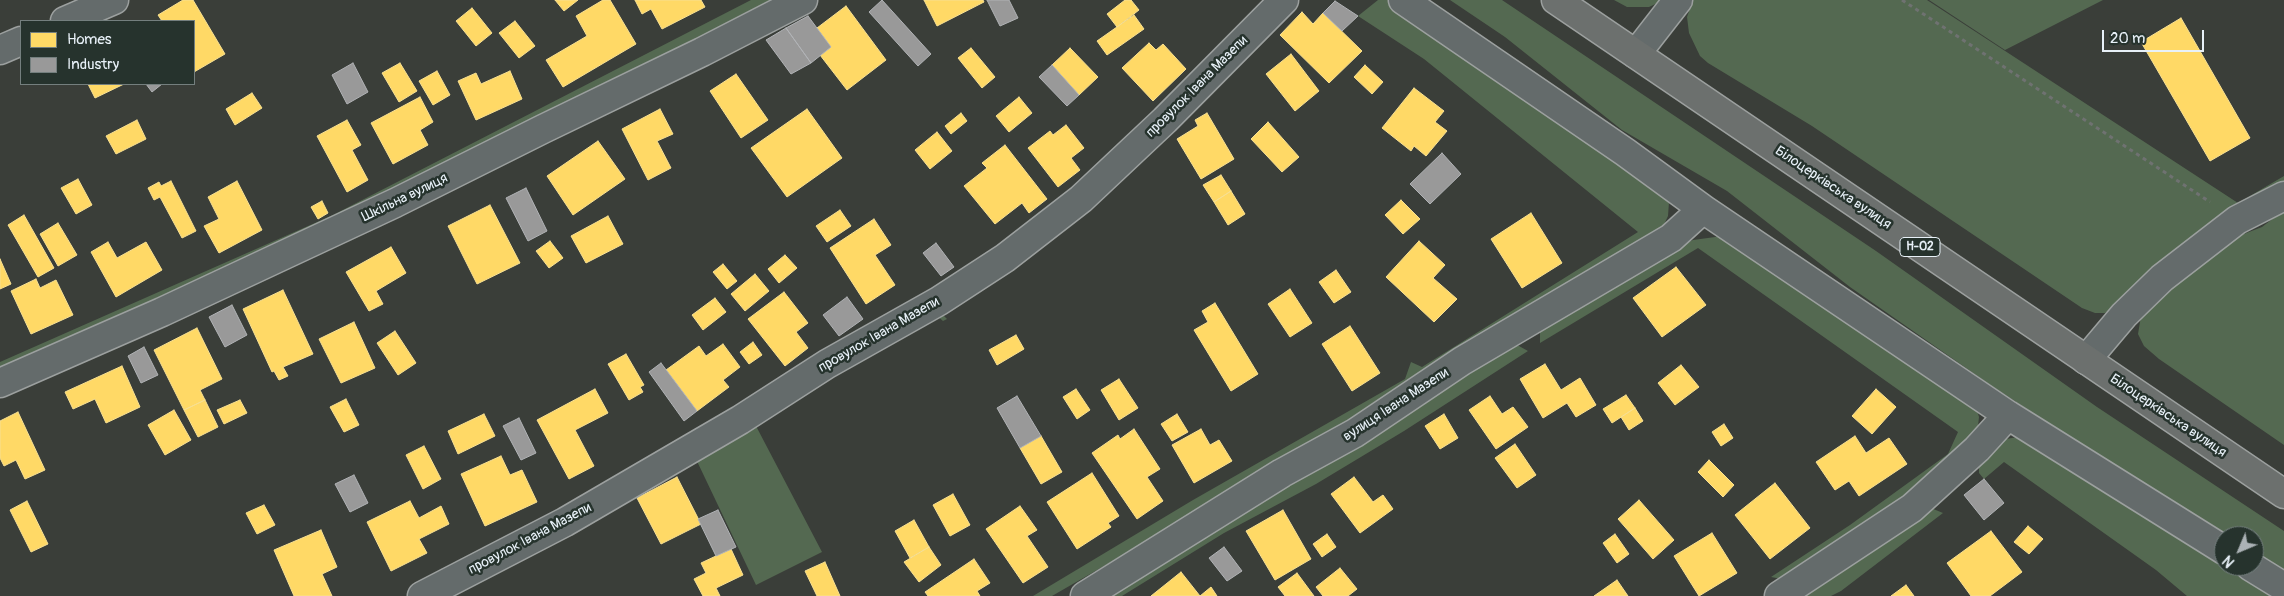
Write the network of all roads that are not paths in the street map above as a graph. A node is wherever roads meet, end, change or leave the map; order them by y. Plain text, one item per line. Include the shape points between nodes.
1 (114, 0) edge
2 (803, 0) edge
3 (1284, 0) edge
4 (1404, 0) edge
5 (1556, 0) edge
6 (1678, 0) edge
7 (67, 20) edge
8 (20, 41) edge
9 (0, 50) edge
10 (1636, 54) junction
11 (2284, 196) edge
12 (1703, 209) junction
13 (2086, 360) junction
14 (0, 383) edge
15 (2008, 415) junction
16 (2284, 494) edge
17 (2214, 544) edge
18 (2264, 575) edge
19 (2284, 588) edge
20 (422, 596) edge
21 (1085, 596) edge
22 (1780, 596) edge

1 - 7 street
2 - 14 street, Шкільна вулиця via 395,203 162,312
3 - 20 street, провулок Івана Мазепи via 1081,199 1005,258 939,301 827,364 740,420 565,522
4 - 12 street
5 - 10 main road, Білоцерківська вулиця / Н-02
6 - 10 street
8 - 9 street
10 - 13 main road, Білоцерківська вулиця / Н-02
11 - 13 street via 2238,220 2162,278 2124,315
12 - 15 street
12 - 21 street, вулиця Івана Мазепи via 1671,238 1462,361 1356,433 1282,472
13 - 16 main road, Білоцерківська вулиця / Н-02
15 - 17 street
15 - 22 street via 1978,449 1912,508
18 - 19 street

